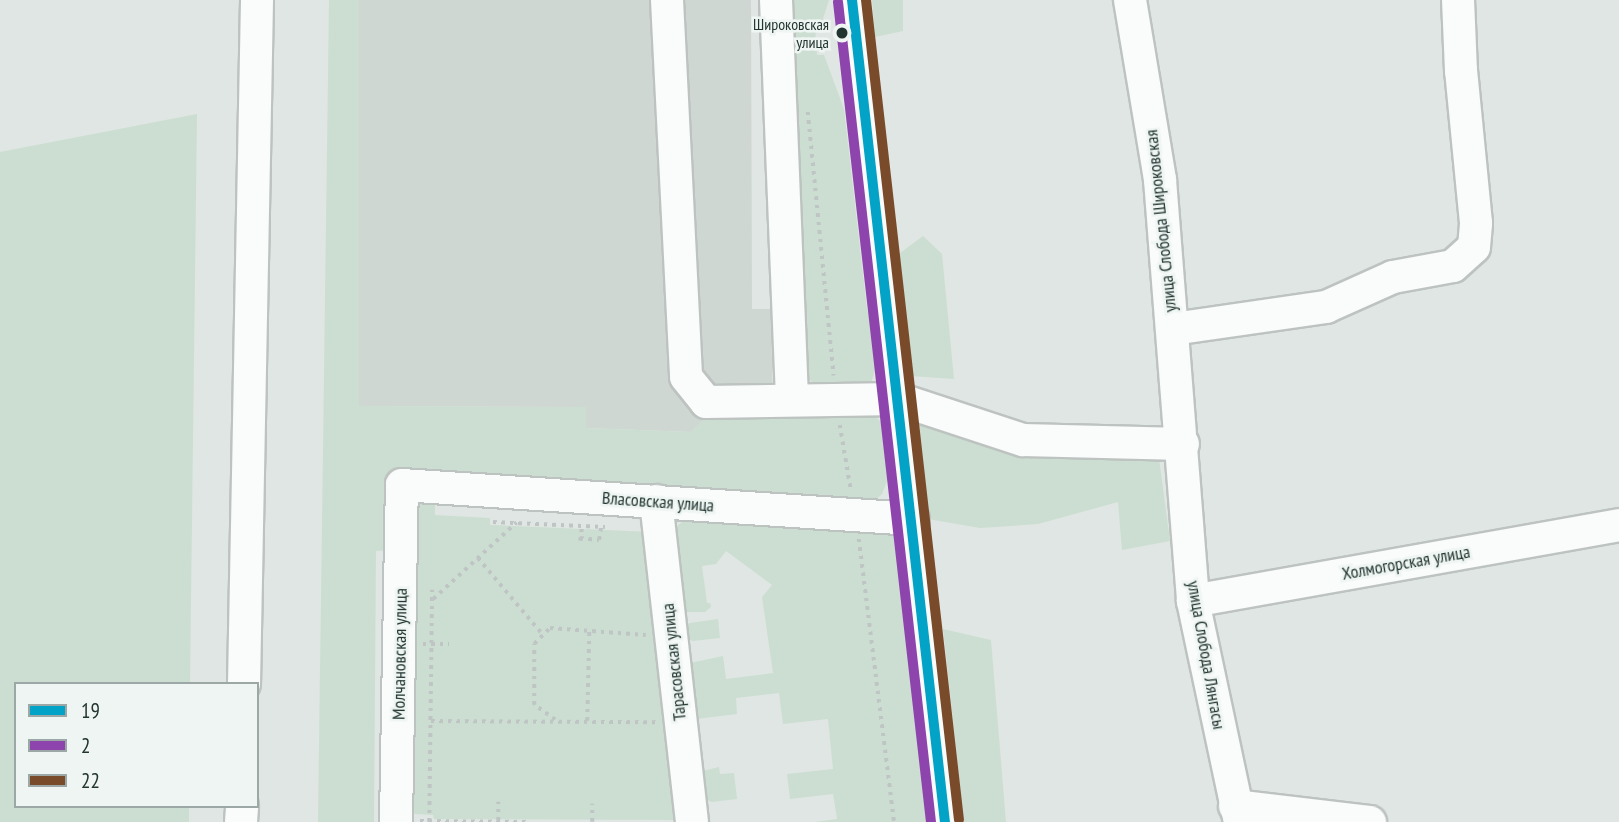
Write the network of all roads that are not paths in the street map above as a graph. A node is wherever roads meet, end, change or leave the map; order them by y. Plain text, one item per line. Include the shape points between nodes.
1 (257, 0) edge
2 (667, 0) edge
3 (852, 0) edge
4 (1130, 0) edge
5 (1458, 0) edge
6 (788, 10) edge
7 (1173, 329) junction
8 (898, 399) junction
9 (792, 400) junction
10 (1184, 444) junction
11 (402, 485) joint
12 (656, 501) junction
13 (913, 519) junction
14 (1619, 525) edge
15 (1194, 601) junction
16 (244, 682) edge
17 (1237, 814) edge
18 (396, 821) edge
19 (692, 822) edge
20 (945, 822) edge
21 (1370, 822) edge

1 - 16 street
2 - 9 street via 686,377 706,402
3 - 8 street
4 - 7 street, улица Слобода Широковская via 1160,180
5 - 7 street via 1476,223 1474,247 1453,266 1393,277 1326,307
6 - 9 street
7 - 10 street, улица Слобода Широковская
8 - 9 street
8 - 10 street via 1023,440
8 - 13 street
10 - 15 street, улица Слобода Лянгасы
11 - 12 street, Власовская улица
11 - 18 street, Молчановская улица
12 - 13 street, Власовская улица
12 - 19 street, Тарасовская улица
13 - 20 street
14 - 15 street, Холмогорская улица
15 - 17 street, улица Слобода Лянгасы
17 - 21 street

